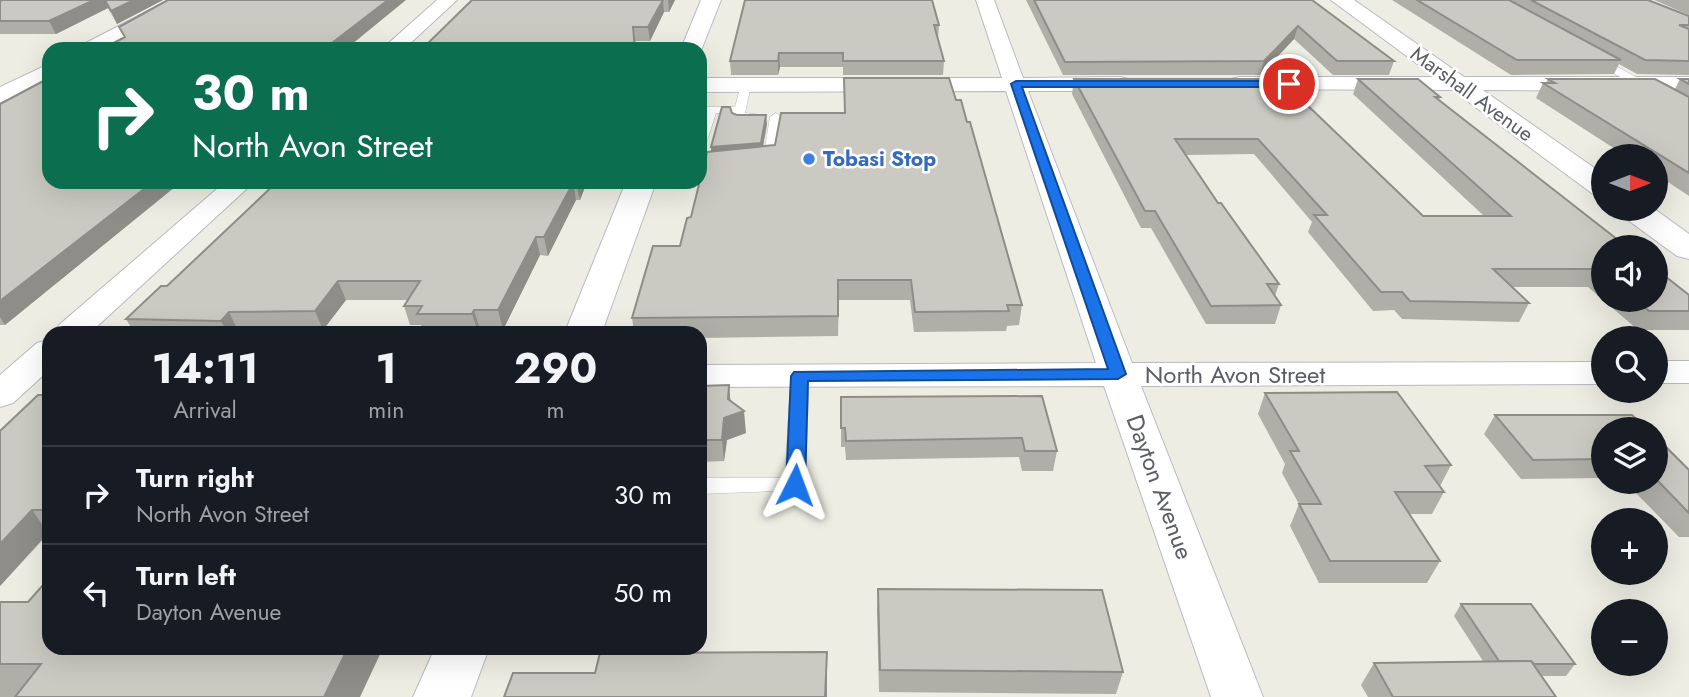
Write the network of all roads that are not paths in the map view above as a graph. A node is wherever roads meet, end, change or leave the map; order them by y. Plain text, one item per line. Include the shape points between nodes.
1 (182, 0) edge
2 (448, 0) edge
3 (711, 0) edge
4 (985, 0) edge
5 (1341, 0) edge
6 (102, 42) edge
7 (400, 42) edge
8 (695, 42) edge
9 (1583, 52) edge
10 (42, 74) edge
11 (1016, 84) junction
12 (1137, 84) edge
13 (1220, 84) edge
14 (1689, 84) edge
15 (21, 85) junction
16 (42, 85) edge
17 (707, 85) edge
18 (746, 85) junction
19 (1460, 85) junction
20 (1640, 85) junction
21 (0, 96) edge
22 (707, 110) edge
23 (1689, 111) edge
24 (743, 117) junction
25 (747, 159) edge
26 (1591, 179) edge
27 (233, 189) edge
28 (638, 189) edge
29 (1650, 221) edge
30 (1689, 249) edge
31 (78, 326) edge
32 (585, 326) edge
33 (42, 359) edge
34 (1668, 372) edge
35 (1689, 372) edge
36 (1591, 373) edge
37 (1118, 374) junction
38 (707, 376) edge
39 (800, 376) junction
40 (17, 382) edge
41 (707, 486) edge
42 (459, 655) edge
43 (443, 697) edge
44 (1237, 697) edge

1 - 6 street
2 - 7 street
3 - 8 street
4 - 11 street, Dayton Avenue
5 - 19 street, Marshall Avenue
9 - 20 lane
10 - 15 street
11 - 12 street
11 - 18 street
11 - 37 street, Dayton Avenue
13 - 19 street
14 - 20 street
15 - 16 street
15 - 21 street
17 - 18 street
18 - 24 lane
19 - 20 street
19 - 26 street, Marshall Avenue
20 - 23 lane
22 - 24 lane
24 - 25 lane via 782,117 769,157
27 - 31 street
28 - 32 street
29 - 30 street
33 - 40 street
34 - 35 street
36 - 37 street, North Avon Street
37 - 39 street, North Avon Street
37 - 44 street, Dayton Avenue
38 - 39 street, North Avon Street
39 - 41 lane via 795,485
42 - 43 street

